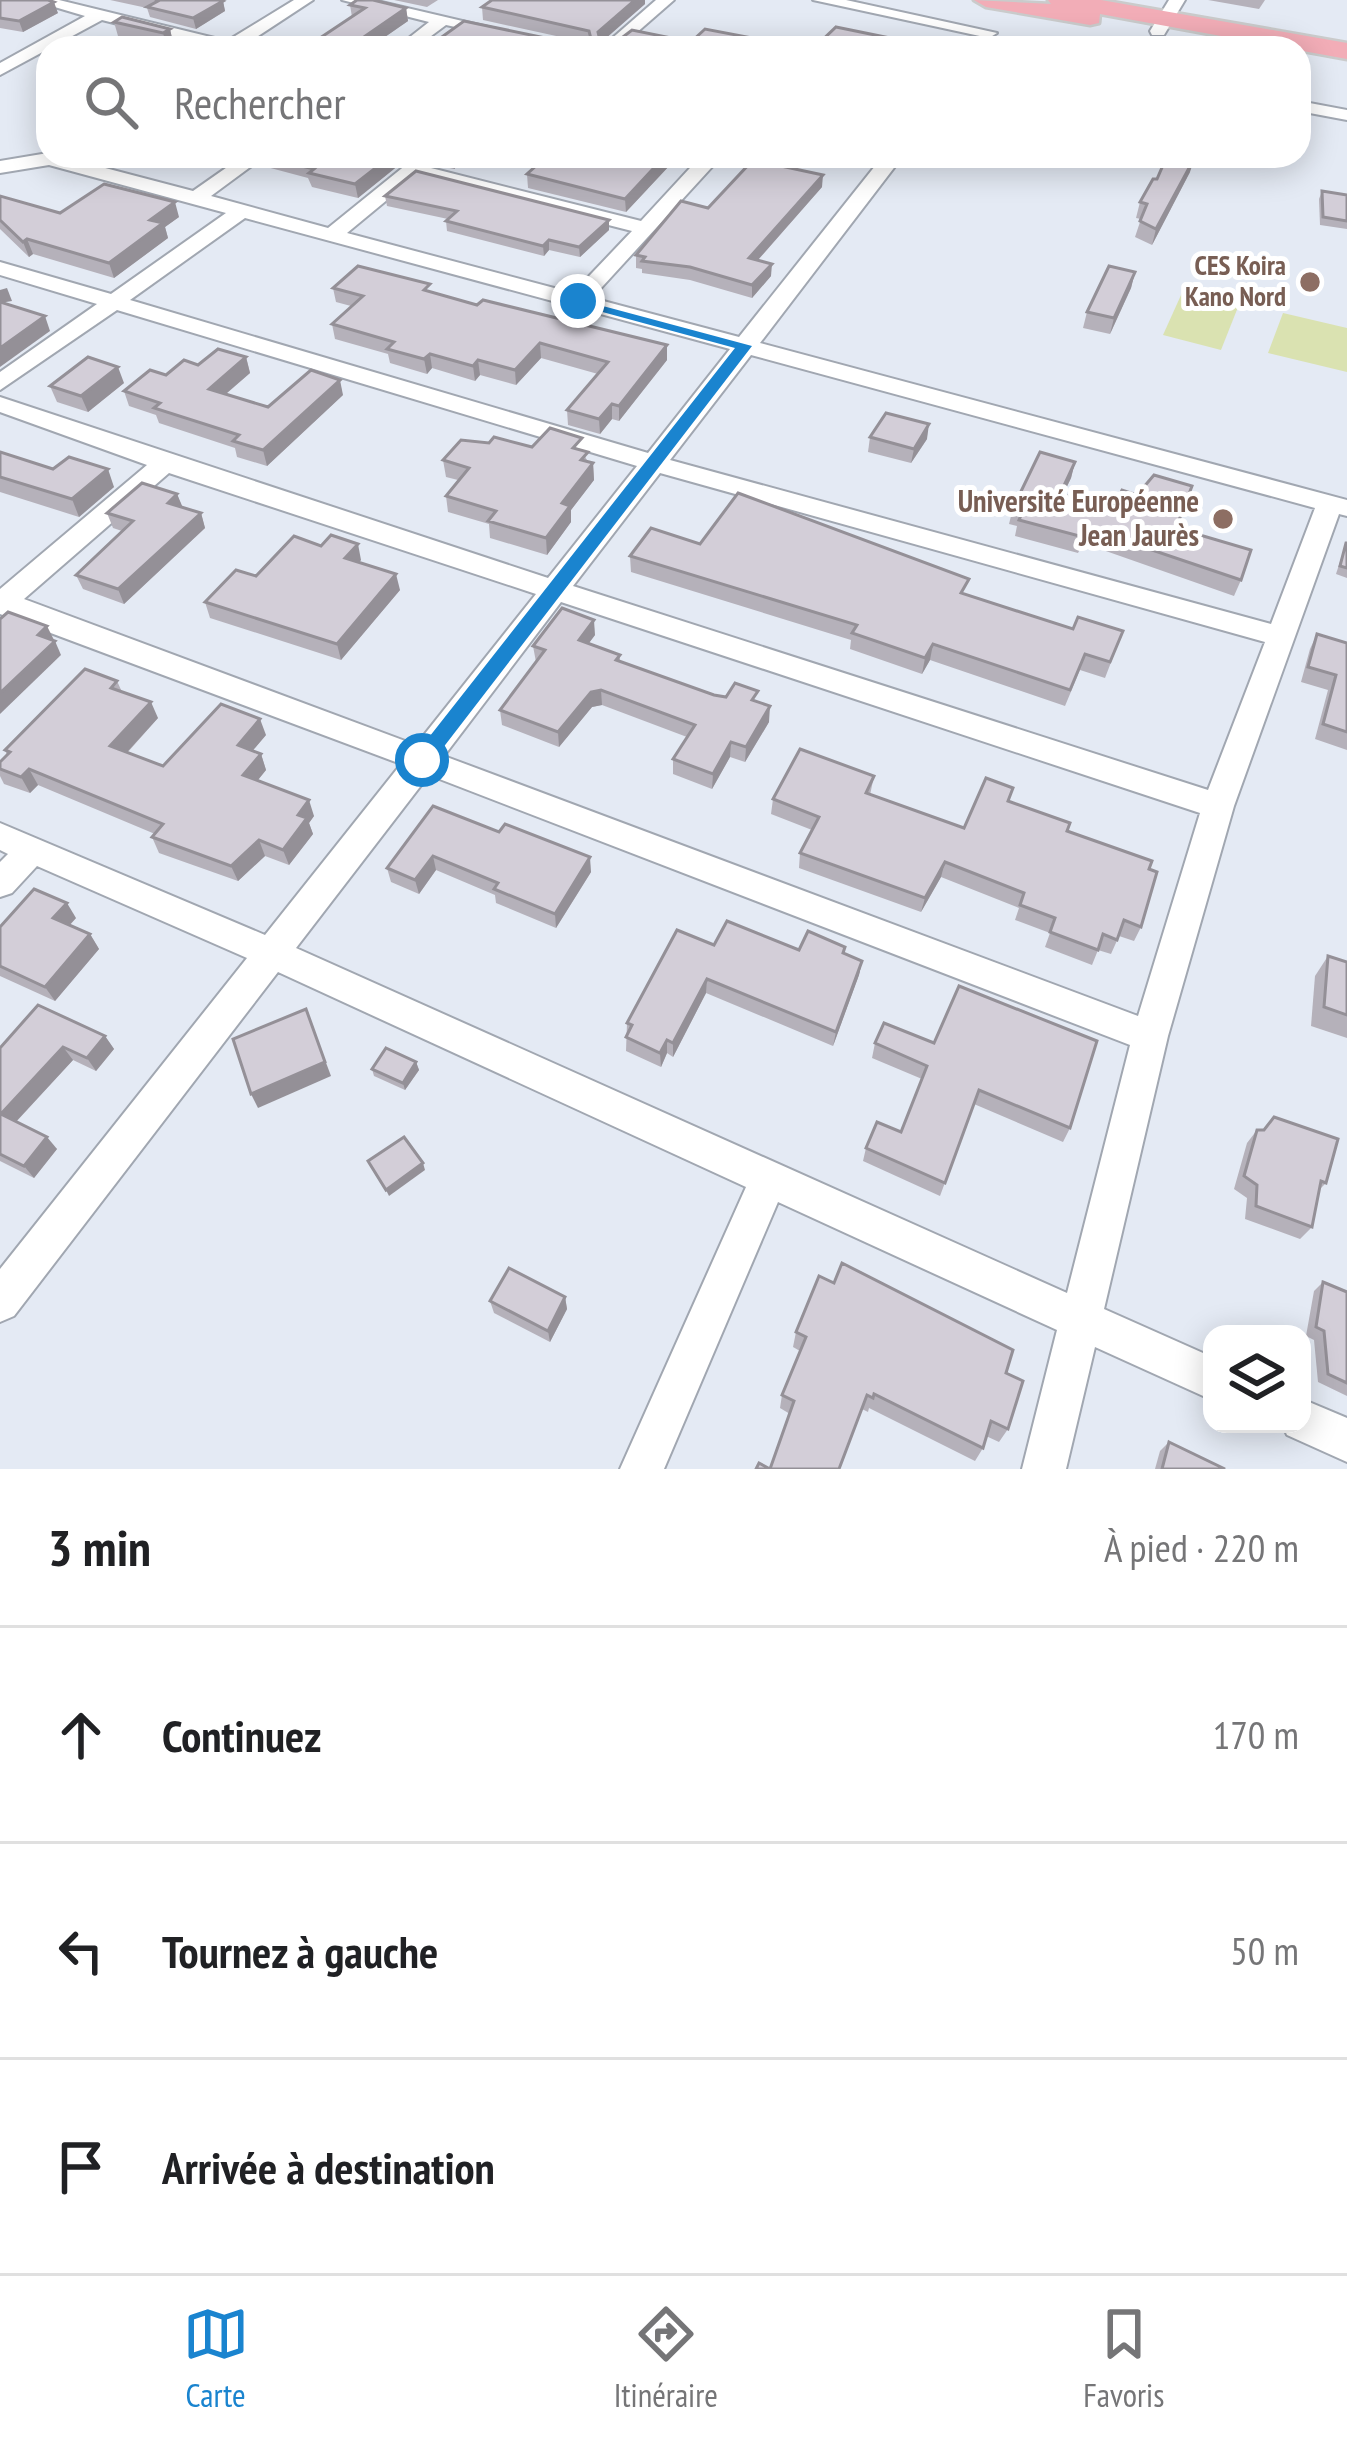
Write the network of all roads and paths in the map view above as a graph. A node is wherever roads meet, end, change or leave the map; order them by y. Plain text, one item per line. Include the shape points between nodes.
1 (39, 0) edge
2 (305, 0) edge
3 (350, 0) edge
4 (666, 0) edge
5 (821, 0) edge
6 (1060, 0) edge
7 (999, 2) edge
8 (100, 15) junction
9 (1167, 16) edge
10 (442, 20) junction
11 (511, 34) edge
12 (62, 36) edge
13 (185, 36) edge
14 (247, 36) edge
15 (420, 36) edge
16 (623, 36) edge
17 (955, 36) edge
18 (988, 36) edge
19 (1222, 36) edge
20 (1270, 36) edge
21 (1311, 44) edge
22 (36, 50) edge
23 (1347, 51) edge
24 (1311, 58) edge
25 (1347, 64) edge
26 (0, 70) edge
27 (1311, 108) edge
28 (1347, 115) edge
29 (36, 161) edge
30 (0, 167) edge
31 (86, 168) edge
32 (238, 168) edge
33 (416, 168) edge
34 (439, 168) edge
35 (701, 168) edge
36 (884, 168) edge
37 (195, 199) junction
38 (241, 211) junction
39 (646, 228) junction
40 (331, 235) junction
41 (0, 268) edge
42 (118, 300) junction
43 (578, 301) junction
44 (745, 346) junction
45 (0, 383) edge
46 (0, 404) edge
47 (165, 463) junction
48 (654, 463) junction
49 (1339, 505) edge
50 (554, 591) junction
51 (1, 602) edge
52 (1284, 637) junction
53 (422, 760) junction
54 (1218, 806) junction
55 (0, 836) edge
56 (33, 849) junction
57 (0, 883) edge
58 (271, 953) junction
59 (1150, 1036) junction
60 (769, 1179) junction
61 (0, 1302) edge
62 (1081, 1321) junction
63 (1203, 1375) edge
64 (1311, 1424) edge
65 (1347, 1440) edge
66 (643, 1469) edge
67 (1044, 1469) edge

1 - 8 street
2 - 14 street
3 - 10 street
4 - 16 street
5 - 17 street
6 - 9 main road
7 - 9 main road
7 - 18 street
8 - 12 street
8 - 13 street
9 - 19 main road
9 - 20 main road
10 - 11 street
10 - 15 street
21 - 23 main road
22 - 26 street
24 - 25 main road
27 - 28 street
29 - 30 street
31 - 37 street
32 - 37 street
33 - 40 street
34 - 39 street
35 - 39 street
36 - 44 street
37 - 38 street
38 - 40 street
38 - 42 street
39 - 43 street
40 - 43 street
41 - 42 street
42 - 45 street
42 - 48 street
43 - 44 street
44 - 48 street
44 - 49 street
46 - 47 street
47 - 50 street
47 - 51 street
48 - 50 street
48 - 52 street
49 - 52 street
50 - 53 street
50 - 54 street
51 - 53 street
52 - 54 street
53 - 58 street
53 - 59 street
54 - 59 street
55 - 56 street
56 - 57 street
56 - 58 street
58 - 60 street
58 - 61 street
59 - 62 street
60 - 62 street
60 - 66 street
62 - 63 street
62 - 67 street
64 - 65 street

